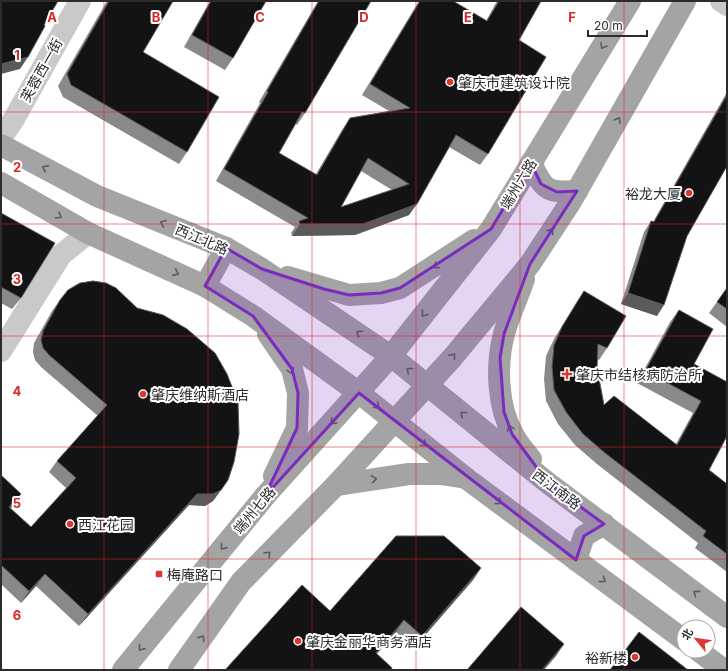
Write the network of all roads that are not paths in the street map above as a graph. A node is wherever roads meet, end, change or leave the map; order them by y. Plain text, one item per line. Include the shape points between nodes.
1 (80, 1) edge
2 (630, 1) edge
3 (685, 1) edge
4 (721, 1) edge
5 (727, 5) edge
6 (1, 138) edge
7 (1, 145) edge
8 (531, 163) junction
9 (1, 183) edge
10 (577, 191) junction
11 (491, 228) junction
12 (88, 233) junction
13 (226, 248) junction
14 (530, 264) junction
15 (262, 269) junction
16 (205, 286) junction
17 (253, 316) junction
18 (1, 351) edge
19 (391, 356) junction
20 (427, 385) junction
21 (359, 393) junction
22 (394, 420) junction
23 (467, 479) junction
24 (548, 483) junction
25 (336, 485) junction
26 (265, 496) junction
27 (604, 524) junction
28 (576, 560) junction
29 (727, 617) edge
30 (676, 634) edge
31 (709, 659) edge
32 (123, 670) edge
33 (179, 670) edge
34 (724, 670) edge

1 - 6 street, 芙蓉西一街
2 -> 8 main road, 端州六路
10 -> 3 main road
4 - 5 street
13 -> 7 main road, 西江北路 via 98,196
8 - 10 main road via 541,184 557,192
8 - 11 main road, 端州六路
9 -> 12 main road
14 -> 10 main road
11 -> 15 main road via 400,288 381,293 349,295
11 -> 19 main road, 端州六路
12 -> 16 main road
12 - 18 street via 61,255
13 - 15 main road, 西江北路
13 - 16 main road
20 -> 14 main road
24 -> 14 main road via 512,434 504,412 501,392 500,358 504,334
19 -> 15 main road, 西江北路
16 - 17 main road
17 - 21 main road
17 -> 26 main road via 292,369 298,393 297,428
20 -> 19 main road, 西江南路
19 - 21 main road, 端州七路
20 - 22 main road
24 -> 20 main road, 西江南路
21 -> 22 main road
21 -> 26 main road, 端州七路
22 -> 23 main road
22 - 25 main road
25 -> 23 main road via 409,474 440,474
23 -> 28 main road
24 - 27 main road, 西江南路
33 -> 25 main road via 241,582
26 -> 32 main road, 端州七路
27 - 28 main road via 584,536
29 -> 27 main road, 西江南路
28 -> 30 main road
31 - 34 main road

